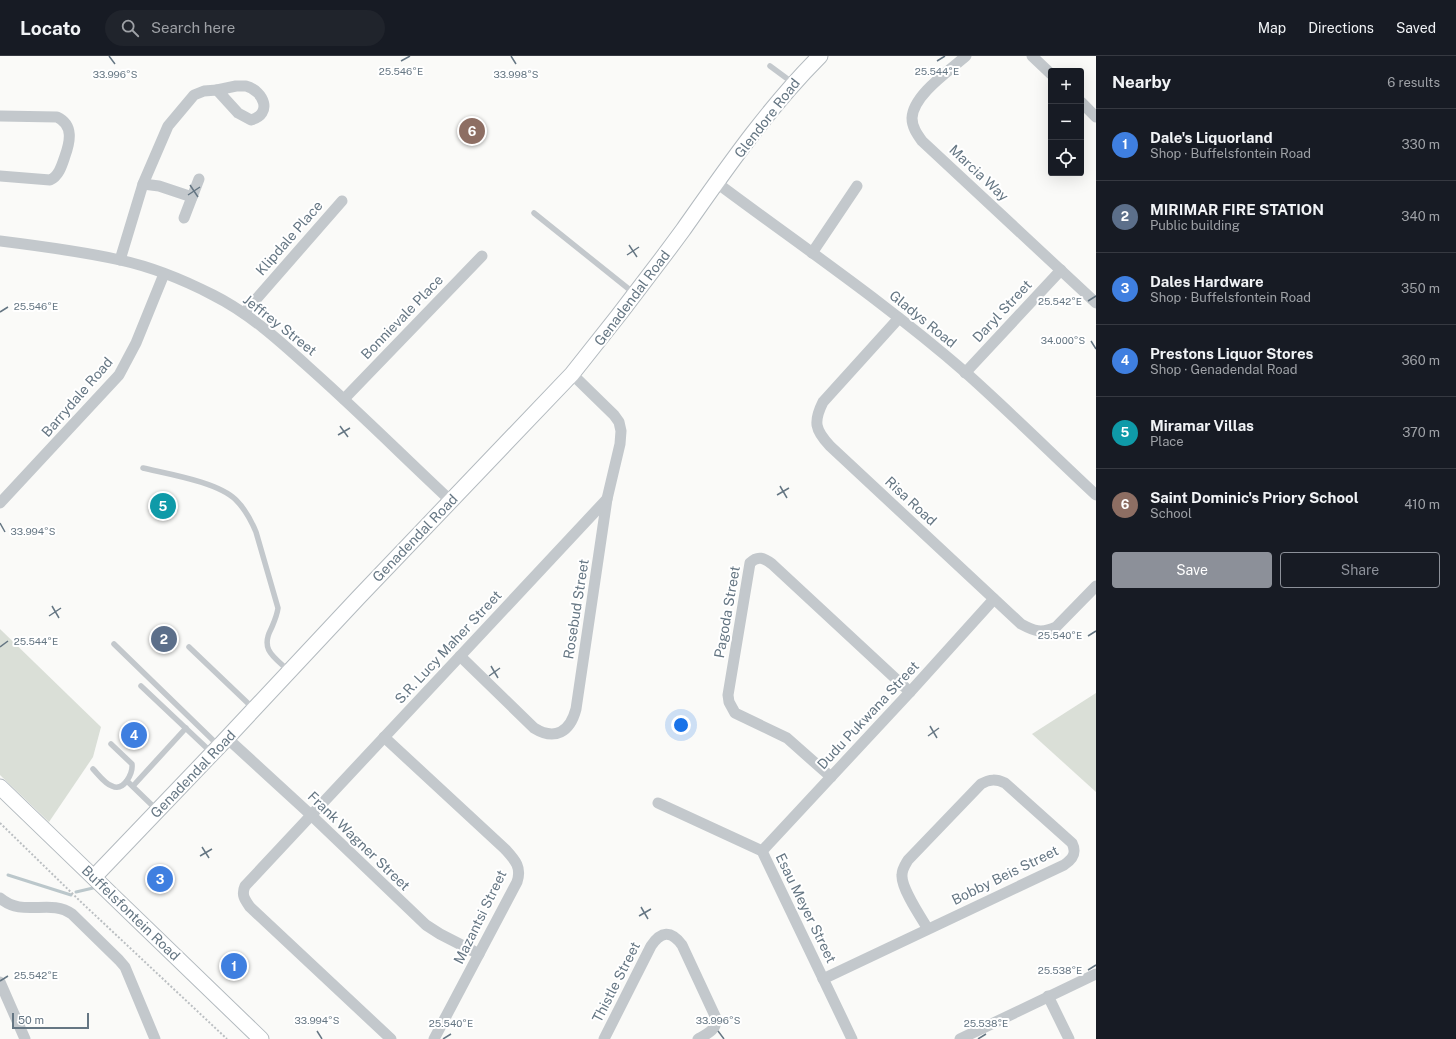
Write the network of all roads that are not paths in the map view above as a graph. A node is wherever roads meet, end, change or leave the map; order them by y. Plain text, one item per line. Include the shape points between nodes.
1 (820, 56) edge
2 (966, 56) edge
3 (1032, 56) edge
4 (770, 66) dead end
5 (1048, 71) edge
6 (793, 83) junction
7 (217, 90) dead end
8 (1083, 104) edge
9 (0, 116) edge
10 (1096, 117) edge
11 (0, 176) edge
12 (199, 179) dead end
13 (717, 183) junction
14 (143, 184) junction
15 (857, 186) dead end
16 (192, 197) junction
17 (342, 201) dead end
18 (534, 213) dead end
19 (184, 218) dead end
20 (0, 241) edge
21 (812, 253) junction
22 (482, 256) dead end
23 (120, 260) junction
24 (1061, 270) junction
25 (164, 274) junction
26 (635, 294) junction
27 (1096, 303) edge
28 (244, 312) junction
29 (899, 318) junction
30 (966, 373) junction
31 (572, 374) junction
32 (344, 399) junction
33 (143, 468) dead end
34 (1096, 495) edge
35 (607, 500) junction
36 (450, 501) junction
37 (0, 503) edge
38 (1096, 586) edge
39 (994, 599) junction
40 (114, 644) dead end
41 (189, 647) dead end
42 (460, 656) junction
43 (289, 671) junction
44 (141, 686) dead end
45 (910, 692) junction
46 (254, 709) junction
47 (186, 728) junction
48 (384, 737) junction
49 (111, 744) dead end
50 (220, 746) junction
51 (93, 769) dead end
52 (831, 776) junction
53 (127, 781) junction
54 (0, 786) edge
55 (133, 786) junction
56 (658, 803) dead end
57 (158, 810) junction
58 (311, 815) junction
59 (762, 850) junction
60 (94, 877) junction
61 (0, 898) edge
62 (928, 929) junction
63 (479, 954) junction
64 (1096, 974) edge
65 (823, 979) junction
66 (0, 982) edge
67 (1048, 996) junction
68 (25, 1039) edge
69 (155, 1039) edge
70 (261, 1039) edge
71 (391, 1039) edge
72 (434, 1039) edge
73 (604, 1039) edge
74 (698, 1039) edge
75 (852, 1039) edge
76 (960, 1039) edge
77 (1069, 1039) edge

1 - 6 street, Glendore Road
2 - 24 street, Marcia Way via 922,95 914,108 914,129 922,140
3 - 5 street
4 - 6 lane
6 - 13 street, Glendore Road via 762,120
7 - 14 street via 194,95 171,122
8 - 10 street
9 - 11 street via 57,117 66,123 70,138 62,164 55,177 50,180
12 - 16 street
13 - 21 street, Gladys Road
13 - 26 street, Genadendal Road
14 - 16 street via 159,186
14 - 23 street
15 - 21 street
16 - 19 street
17 - 28 street, Klipdale Place
18 - 26 lane
20 - 23 street, Jeffrey Street
21 - 29 street, Gladys Road
22 - 32 street, Bonnievale Place
23 - 25 street, Jeffrey Street
24 - 27 street, Marcia Way
24 - 30 street, Daryl Street
25 - 28 street, Jeffrey Street via 213,295
25 - 37 street, Barrydale Road via 136,343 119,375
26 - 31 street, Genadendal Road
28 - 32 street, Jeffrey Street
29 - 30 street, Gladys Road
29 - 39 street, Risa Road via 823,402 817,414 821,436
30 - 34 street, Gladys Road
31 - 35 street, Rosebud Street via 619,422 620,444
31 - 36 street, Genadendal Road
32 - 36 street, Jeffrey Street
33 - 43 lane via 227,492 243,508 256,532 278,608 266,643 272,655
35 - 42 street, S.R. Lucy Maher Street
35 - 42 street, Rosebud Street via 576,709 574,719 569,725 557,734 548,734 534,728
36 - 43 street, Genadendal Road
38 - 39 street, Risa Road via 1066,618 1048,631 1038,632 1021,624
39 - 45 street, Dudu Pukwana Street
40 - 50 lane
41 - 46 lane
42 - 48 street, S.R. Lucy Maher Street
43 - 46 street, Genadendal Road
44 - 47 lane
45 - 52 street, Dudu Pukwana Street
45 - 52 street, Pagoda Street via 765,558 759,557 750,563 728,695 729,702 735,713 787,738
46 - 50 street, Genadendal Road
47 - 50 lane
47 - 55 lane
48 - 58 street, S.R. Lucy Maher Street
48 - 63 street, Mazantsi Street via 517,863 517,882
49 - 53 lane via 132,764 133,770
50 - 57 street, Genadendal Road
50 - 58 street, Frank Wagner Street
51 - 53 lane via 111,786 120,786
52 - 59 street, Dudu Pukwana Street
53 - 55 lane
54 - 60 street, Buffelsfontein Road
55 - 57 lane
56 - 59 street, Esau Meyer Street
57 - 60 street, Genadendal Road
58 - 63 street, Frank Wagner Street via 426,925
58 - 71 street via 245,886 243,895 250,907
59 - 65 street, Esau Meyer Street
60 - 70 street, Buffelsfontein Road
61 - 69 street via 13,906 58,907 72,914 125,967
62 - 62 street, Bobby Beis Street via 1064,865 1074,855 1072,843 1005,783 987,780 903,869 902,880
62 - 65 street, Bobby Beis Street
63 - 72 street, Mazantsi Street
64 - 67 street
65 - 75 street, Esau Meyer Street
66 - 68 street
67 - 76 street
67 - 77 street
73 - 74 street, Thistle Street via 651,946 655,940 666,934 677,938 682,945 716,1018 712,1030

